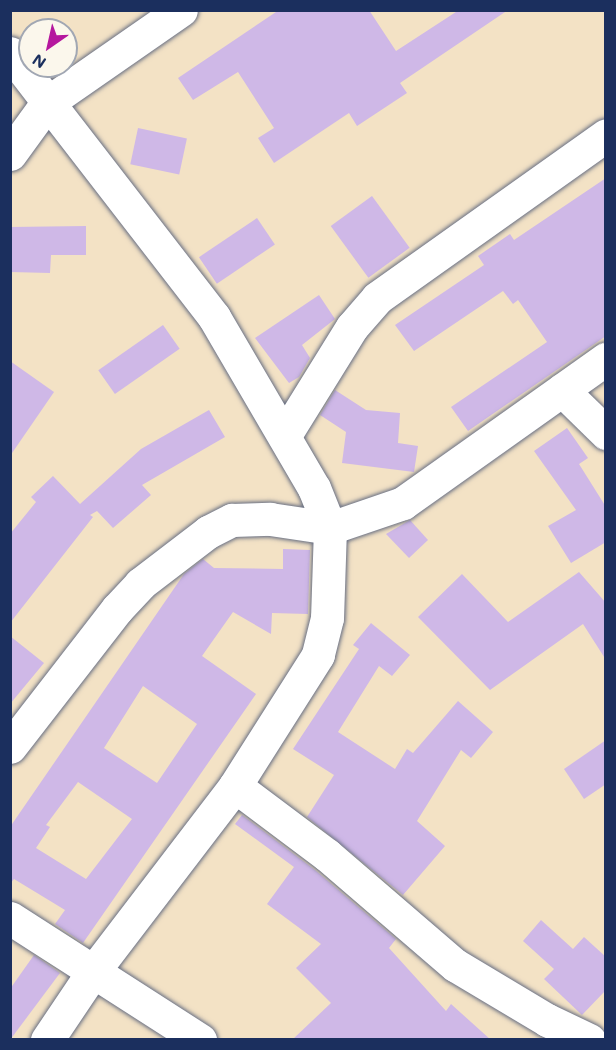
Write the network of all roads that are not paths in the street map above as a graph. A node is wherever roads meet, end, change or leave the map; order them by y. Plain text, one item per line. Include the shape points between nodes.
1 (181, 10) edge
2 (10, 53) edge
3 (47, 103) junction
4 (606, 135) edge
5 (10, 154) edge
6 (606, 359) edge
7 (562, 390) junction
8 (606, 434) edge
9 (285, 435) junction
10 (330, 528) junction
11 (10, 747) edge
12 (235, 786) junction
13 (10, 918) edge
14 (92, 973) junction
15 (47, 1040) edge
16 (200, 1040) edge
17 (589, 1040) edge

1 - 3 street
2 - 3 street
3 - 5 street
3 - 9 street via 214,317
4 - 9 street via 378,298 352,327
6 - 7 street
7 - 8 street
7 - 10 street via 425,490
9 - 10 street via 314,488
10 - 11 street via 260,519 232,520 208,532 140,584
10 - 12 street via 327,618 318,655
12 - 14 street
12 - 17 street via 327,855 455,966
13 - 14 street
14 - 15 street
14 - 16 street

